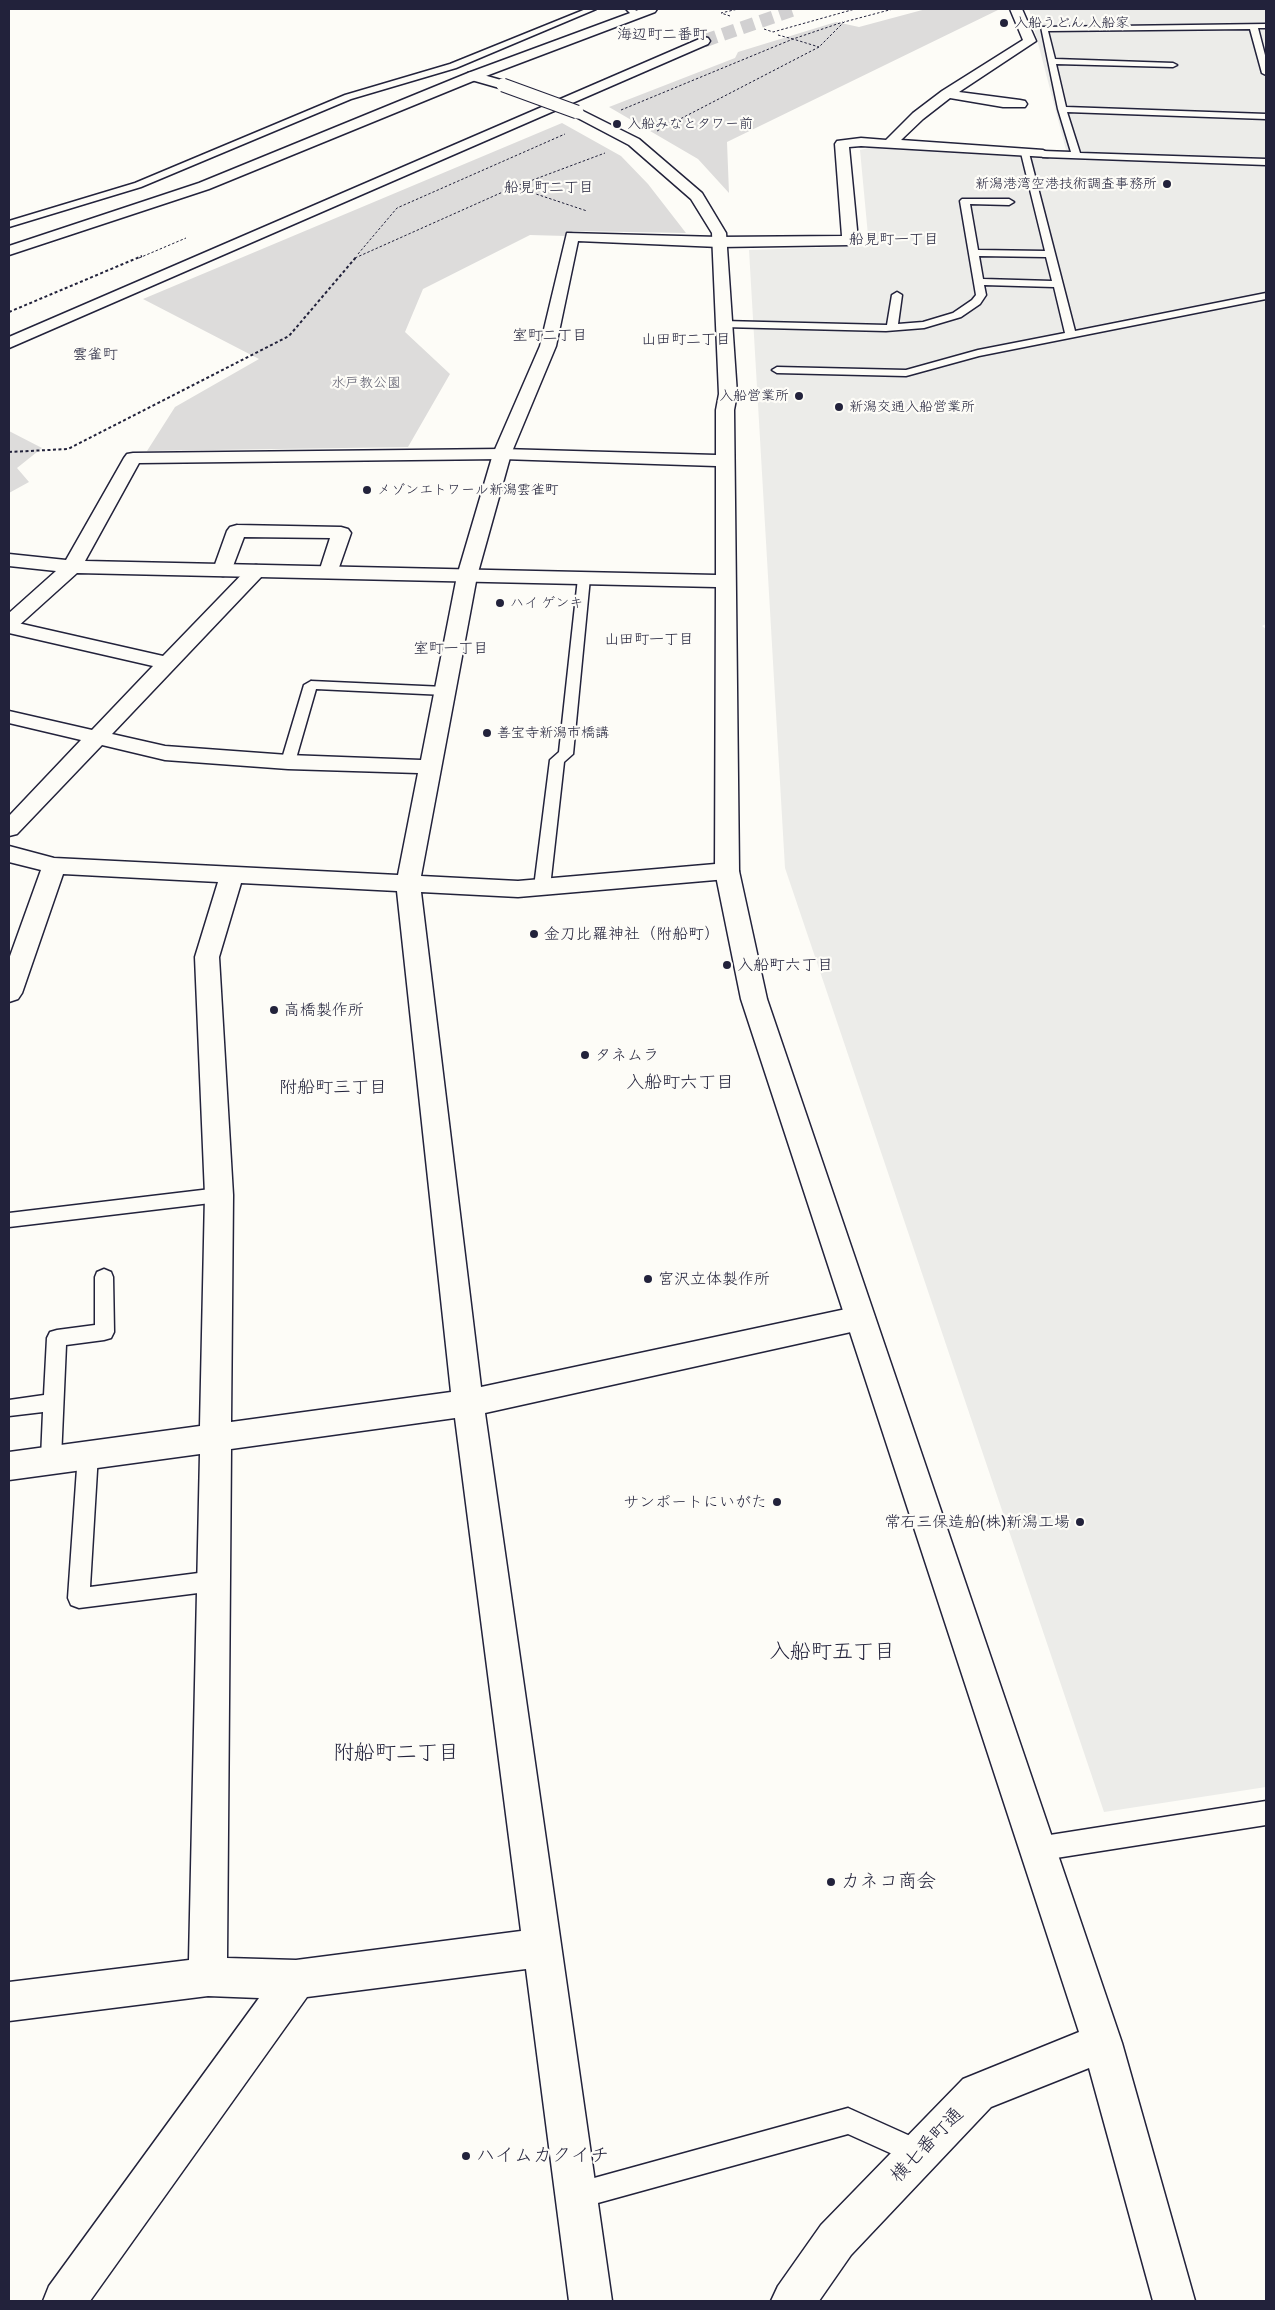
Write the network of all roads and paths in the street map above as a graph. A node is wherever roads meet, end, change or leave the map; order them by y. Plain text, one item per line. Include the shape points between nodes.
1 (592, 9) edge
2 (652, 9) edge
3 (738, 9) edge
4 (855, 9) edge
5 (893, 9) edge
6 (1016, 9) edge
7 (633, 11) edge
8 (730, 16) dead end
9 (844, 22) junction
10 (1253, 26) junction
11 (1266, 26) edge
12 (764, 29) dead end
13 (686, 36) tunnel mouth
14 (778, 36) dead end
15 (704, 42) tunnel mouth
16 (1052, 61) junction
17 (1173, 65) dead end
18 (1266, 73) edge
19 (473, 76) junction
20 (947, 94) junction
21 (1020, 104) dead end
22 (1062, 109) junction
23 (1266, 116) edge
24 (634, 142) junction
25 (888, 144) junction
26 (1025, 153) junction
27 (1043, 154) joint
28 (1076, 155) junction
29 (1266, 162) edge
30 (514, 187) junction
31 (1009, 202) dead end
32 (587, 210) dead end
33 (9, 224) edge
34 (720, 242) junction
35 (189, 249) dead end
36 (9, 251) edge
37 (975, 253) junction
38 (1051, 254) junction
39 (980, 282) junction
40 (1058, 284) junction
41 (897, 295) dead end
42 (1266, 296) edge
43 (723, 324) junction
44 (892, 328) junction
45 (1071, 335) junction
46 (9, 343) edge
47 (777, 370) dead end
48 (9, 452) edge
49 (502, 454) junction
50 (725, 461) junction
51 (9, 560) edge
52 (72, 567) junction
53 (223, 570) junction
54 (256, 571) junction
55 (329, 572) junction
56 (467, 576) junction
57 (584, 578) junction
58 (726, 580) junction
59 (9, 626) edge
60 (169, 664) junction
61 (445, 690) junction
62 (9, 716) edge
63 (98, 736) junction
64 (288, 762) junction
65 (430, 767) junction
66 (9, 830) edge
67 (9, 854) edge
68 (54, 866) junction
69 (727, 871) junction
70 (232, 875) junction
71 (408, 884) junction
72 (542, 887) junction
73 (9, 992) edge
74 (218, 1195) junction
75 (9, 1220) edge
76 (104, 1277) dead end
77 (860, 1318) junction
78 (54, 1402) junction
79 (468, 1403) junction
80 (9, 1408) edge
81 (216, 1437) junction
82 (88, 1454) junction
83 (51, 1459) junction
84 (9, 1466) edge
85 (214, 1582) junction
86 (1266, 1813) edge
87 (1036, 1849) junction
88 (542, 1948) junction
89 (208, 1977) junction
90 (296, 1979) junction
91 (9, 2002) edge
92 (1102, 2044) junction
93 (919, 2153) junction
94 (576, 2196) junction
95 (64, 2301) edge
96 (591, 2301) edge
97 (794, 2301) edge
98 (1174, 2301) edge

1 - 33 lane via 453,66 341,100 138,185
2 - 7 street
3 - 8 path via 721,13
4 - 12 path via 773,32
5 - 9 path
6 - 20 street via 1030,41
7 - 19 street
9 - 14 path via 793,39
9 - 24 path via 819,47
10 - 11 lane
10 - 16 lane via 1044,29
10 - 18 lane
13 - 35 street
15 - 46 street
16 - 17 lane
16 - 22 lane
19 - 24 street, bridge via 577,112
19 - 36 street via 204,186
20 - 21 street
20 - 25 street
22 - 23 lane
22 - 28 lane
24 - 30 path
24 - 34 street via 697,196 719,233
25 - 26 street
25 - 34 street via 842,144 850,240
26 - 27 street
26 - 38 lane
27 - 28 lane
28 - 29 lane
30 - 32 path
30 - 48 path via 356,257 289,336 68,449
31 - 37 lane via 965,201
34 - 43 street
34 - 49 street via 572,236 548,346
37 - 38 lane
37 - 39 lane
38 - 40 lane
39 - 40 lane
39 - 44 lane via 981,295 958,315 924,325
40 - 45 lane
41 - 44 lane
42 - 45 lane
43 - 44 lane
43 - 50 street via 728,394
45 - 47 lane via 978,353 906,373
49 - 50 street
49 - 52 street via 133,458
49 - 56 street
50 - 58 street
51 - 52 street
52 - 53 street
52 - 59 street
53 - 54 street
53 - 55 street via 238,531 341,533
54 - 55 street
54 - 60 street
55 - 56 street
56 - 57 street
56 - 61 street
57 - 58 street
57 - 72 lane via 566,754 557,760
58 - 69 street
59 - 60 street
60 - 63 street
61 - 64 lane via 311,685
61 - 65 street
62 - 63 street
63 - 64 street via 165,753
63 - 66 street
64 - 65 street
65 - 71 street
67 - 68 street
68 - 70 street
68 - 73 street
69 - 72 street
69 - 77 street via 754,999
70 - 71 street
70 - 74 street via 207,957
71 - 72 street via 518,889
71 - 79 street
74 - 75 lane
74 - 81 street
76 - 78 lane via 104,1332 56,1338
77 - 79 street
77 - 87 street
78 - 80 lane
78 - 83 lane
79 - 81 street
79 - 88 street
81 - 82 street
81 - 85 street
82 - 83 street
82 - 85 lane via 79,1598
83 - 84 street
85 - 89 street
86 - 87 lane
87 - 92 street
88 - 90 street
88 - 94 street
89 - 90 street
89 - 91 street
90 - 95 street
92 - 93 street, 横七番町通 via 977,2093
92 - 98 street
93 - 94 lane via 848,2121
93 - 97 street, 横七番町通 via 836,2240
94 - 96 street

